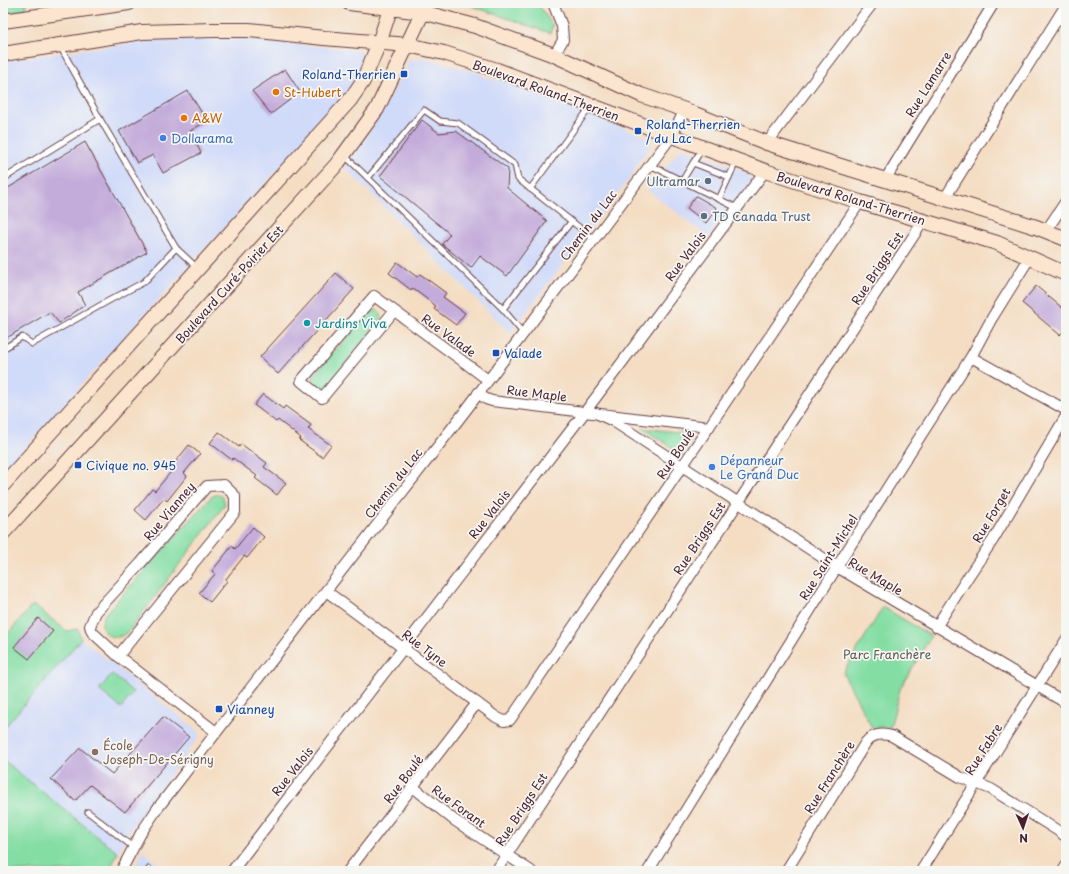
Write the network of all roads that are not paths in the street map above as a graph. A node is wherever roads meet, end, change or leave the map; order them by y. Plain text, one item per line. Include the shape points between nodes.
1 (129, 3) edge
2 (349, 3) edge
3 (553, 3) edge
4 (873, 3) edge
5 (994, 3) edge
6 (1066, 4) edge
7 (391, 5) edge
8 (425, 7) edge
9 (3, 21) edge
10 (379, 43) junction
11 (59, 45) junction
12 (408, 45) junction
13 (3, 54) edge
14 (554, 55) junction
15 (591, 106) junction
16 (685, 110) junction
17 (100, 119) junction
18 (671, 137) junction
19 (767, 143) junction
20 (703, 148) junction
21 (344, 155) junction
22 (737, 161) junction
23 (693, 163) junction
24 (650, 165) junction
25 (765, 171) junction
26 (729, 177) junction
27 (368, 178) junction
28 (3, 179) edge
29 (884, 180) junction
30 (682, 181) junction
31 (530, 189) junction
32 (945, 198) junction
33 (719, 199) junction
34 (1066, 201) edge
35 (860, 202) junction
36 (737, 208) junction
37 (924, 220) junction
38 (571, 222) junction
39 (1046, 231) junction
40 (1066, 239) edge
41 (594, 240) junction
42 (176, 248) junction
43 (1030, 257) junction
44 (197, 271) junction
45 (1066, 274) edge
46 (503, 309) junction
47 (394, 311) junction
48 (523, 333) junction
49 (3, 349) edge
50 (971, 357) junction
51 (488, 380) junction
52 (478, 393) junction
53 (1066, 410) edge
54 (585, 412) junction
55 (596, 413) junction
56 (1066, 416) edge
57 (710, 427) junction
58 (682, 467) junction
59 (3, 486) edge
60 (738, 503) junction
61 (3, 534) edge
62 (837, 567) junction
63 (326, 591) junction
64 (936, 627) junction
65 (1066, 640) edge
66 (403, 648) junction
67 (118, 656) junction
68 (1037, 686) junction
69 (477, 703) junction
70 (1066, 703) edge
71 (510, 720) joint
72 (216, 732) junction
73 (977, 783) junction
74 (413, 787) junction
75 (88, 812) dead end
76 (1066, 837) edge
77 (133, 847) junction
78 (506, 855) junction
79 (1066, 866) edge
80 (121, 871) edge
81 (232, 871) edge
82 (348, 871) edge
83 (496, 871) edge
84 (531, 871) edge
85 (648, 871) edge
86 (786, 871) edge
87 (921, 871) edge
88 (1063, 871) edge

1 - 9 main road
2 - 7 main road via 376,7
3 - 14 street via 562,26 563,40
4 - 19 street
5 - 29 street, Rue Lamarre
6 - 32 street
7 - 8 main road
7 - 10 main road
8 - 12 main road, Boulevard Curé-Poirier Est
8 - 14 main road
10 - 11 main road, Boulevard Roland-Therrien via 249,30 213,30 142,32
10 - 12 main road, Boulevard Roland-Therrien
10 - 44 main road via 363,81 350,100
11 - 13 main road, Boulevard Roland-Therrien
11 - 17 lane
12 - 15 main road, Boulevard Roland-Therrien via 444,53 497,70
12 - 21 main road, Boulevard Curé-Poirier Est via 377,109
14 - 16 main road via 641,95
15 - 18 main road, Boulevard Roland-Therrien
15 - 31 lane
16 - 18 street, Chemin du Lac
16 - 19 main road
17 - 28 lane
17 - 42 lane
18 - 20 main road, Boulevard Roland-Therrien
18 - 24 street, Chemin du Lac
19 - 29 main road
20 - 22 main road, Boulevard Roland-Therrien
20 - 23 lane
21 - 27 lane
21 - 61 main road, Boulevard Curé-Poirier Est
22 - 25 main road, Boulevard Roland-Therrien
22 - 26 lane
23 - 26 lane
23 - 30 lane
24 - 30 lane
24 - 41 street, Chemin du Lac
25 - 35 main road, Boulevard Roland-Therrien
25 - 36 street, Rue Valois
26 - 33 lane
27 - 31 lane via 424,110 440,121 458,123 515,165 518,179
27 - 46 lane
29 - 32 main road
30 - 33 lane
31 - 38 lane
32 - 39 main road
33 - 36 lane
34 - 39 street
35 - 37 main road, Boulevard Roland-Therrien
35 - 57 street, Rue Boulé
36 - 54 street, Rue Valois
37 - 43 main road, Boulevard Roland-Therrien via 998,243
37 - 60 street, Rue Briggs Est
38 - 41 lane
38 - 46 lane
39 - 40 main road
41 - 48 street, Chemin du Lac
42 - 44 lane
42 - 49 lane via 144,282 32,344 22,337
43 - 45 main road, Boulevard Roland-Therrien
43 - 50 street, Rue Saint-Michel
44 - 59 main road
46 - 48 lane
47 - 47 street, Rue Valade via 374,296 301,381 322,398
47 - 51 street, Rue Valade
48 - 51 street, Chemin du Lac
50 - 53 street
50 - 62 street, Rue Saint-Michel
51 - 52 street, Chemin du Lac
52 - 54 street, Rue Maple via 492,401
52 - 63 street, Chemin du Lac
54 - 55 street, Rue Maple
54 - 66 street, Rue Valois
55 - 57 street, Rue Maple
55 - 58 street, Rue Maple
56 - 64 street, Rue Forget via 993,540
57 - 58 street, Rue Boulé
58 - 60 street, Rue Maple
58 - 71 street, Rue Boulé
60 - 62 street, Rue Maple
60 - 78 street, Rue Briggs Est
62 - 64 street, Rue Maple
62 - 85 street, Rue Saint-Michel
63 - 66 street, Rue Tyne
63 - 72 street, Chemin du Lac
64 - 68 street, Rue Maple
65 - 68 street, Rue Fabre
66 - 69 street, Rue Tyne
66 - 81 street, Rue Valois
67 - 67 street, Rue Vianney via 92,632 92,618 207,486 224,485 236,496 235,512
67 - 72 street, Rue Vianney
68 - 70 street, Rue Maple
68 - 73 street, Rue Fabre
69 - 71 street, Rue Tyne via 501,720
69 - 74 street, Rue Boulé
72 - 77 street, Chemin du Lac via 157,809
73 - 76 street via 991,789
73 - 86 street, Rue Franchère via 960,776 892,736 872,736 863,746
73 - 87 street, Rue Fabre
74 - 78 street, Rue Forant via 454,820
74 - 82 street, Rue Boulé
75 - 77 lane
77 - 80 street, Chemin du Lac
78 - 83 street, Rue Briggs Est
78 - 84 street, Rue Forant
79 - 88 street

